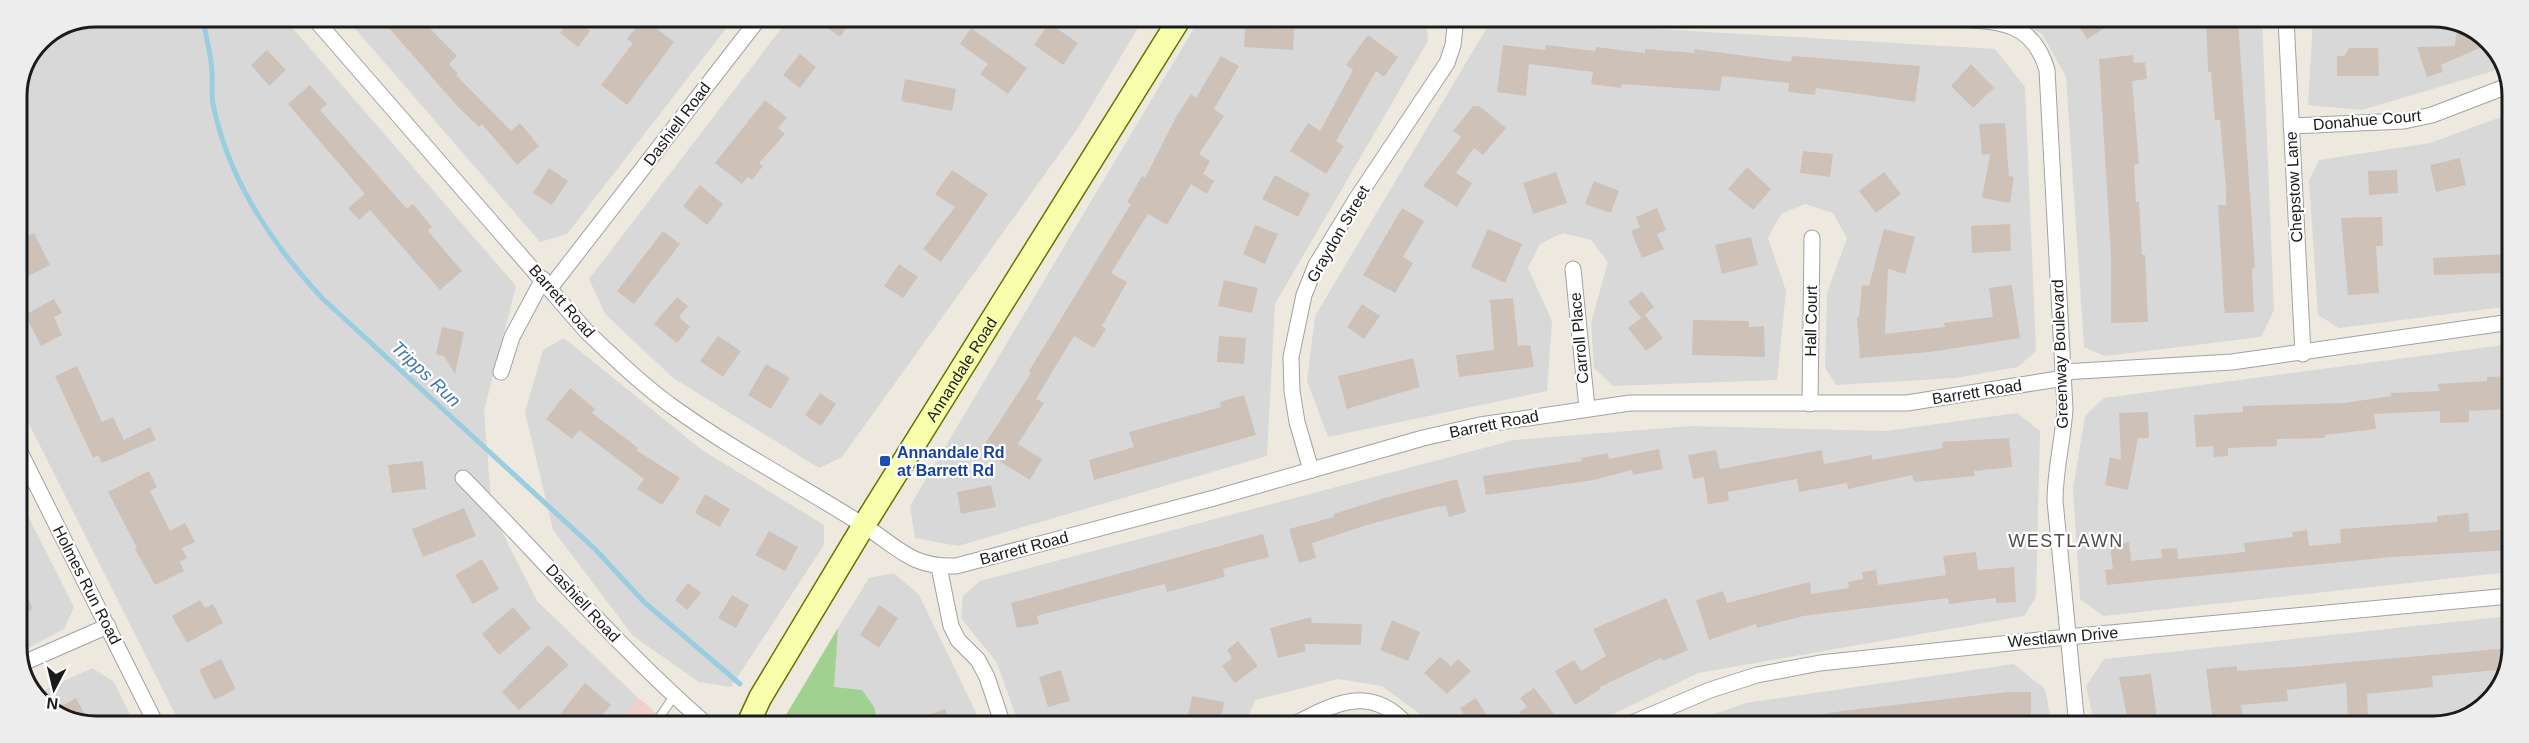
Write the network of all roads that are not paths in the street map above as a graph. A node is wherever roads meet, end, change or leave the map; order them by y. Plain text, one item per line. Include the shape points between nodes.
1 (322, 27) edge
2 (752, 27) edge
3 (1174, 27) edge
4 (1455, 27) edge
5 (2014, 27) edge
6 (2286, 27) edge
7 (2502, 88) edge
8 (2291, 126) junction
9 (1812, 238) dead end
10 (1573, 269) dead end
11 (546, 284) junction
12 (2502, 323) edge
13 (2303, 354) junction
14 (501, 372) dead end
15 (2063, 375) junction
16 (1810, 404) junction
17 (1587, 408) junction
18 (27, 466) edge
19 (1311, 470) junction
20 (463, 478) dead end
21 (864, 525) junction
22 (939, 567) junction
23 (2502, 597) edge
24 (108, 626) junction
25 (2067, 637) junction
26 (28, 661) edge
27 (674, 696) junction
28 (152, 716) edge
29 (660, 716) edge
30 (697, 716) edge
31 (752, 716) edge
32 (1000, 716) edge
33 (1311, 716) edge
34 (1396, 716) edge
35 (1649, 716) edge
36 (2076, 716) edge

1 - 11 street, Barrett Road
2 - 11 street, Dashiell Road
3 - 21 main road, Annandale Road
4 - 19 street, Graydon Street via 1447,63 1357,198 1316,265 1304,295 1291,357 1292,391
5 - 15 street, Greenway Boulevard via 2035,43 2047,70
6 - 8 street, Chepstow Lane
7 - 8 street, Donahue Court via 2404,121
8 - 13 street, Chepstow Lane
9 - 16 street, Hall Court
10 - 17 street, Carroll Place
11 - 14 street, Dashiell Road via 512,337
11 - 21 street, Barrett Road via 587,332 672,406 750,458
12 - 13 street, Barrett Road
13 - 15 street, Barrett Road
15 - 16 street, Barrett Road via 1907,403
15 - 25 street, Greenway Boulevard via 2065,409 2055,501
16 - 17 street, Barrett Road via 1669,402
17 - 19 street, Barrett Road via 1480,425
18 - 24 street, Holmes Run Road
19 - 22 street, Barrett Road via 967,563
20 - 27 street, Dashiell Road
21 - 22 street, Barrett Road via 910,559
21 - 31 main road, Annandale Road
22 - 32 street via 951,626 982,669
23 - 25 street, Westlawn Drive
24 - 26 street
24 - 28 street, Holmes Run Road
25 - 35 street, Westlawn Drive via 1871,656 1757,675
25 - 36 street, Greenway Boulevard
27 - 29 lane
27 - 30 street, Dashiell Road
33 - 34 street via 1336,703 1353,700 1388,709

